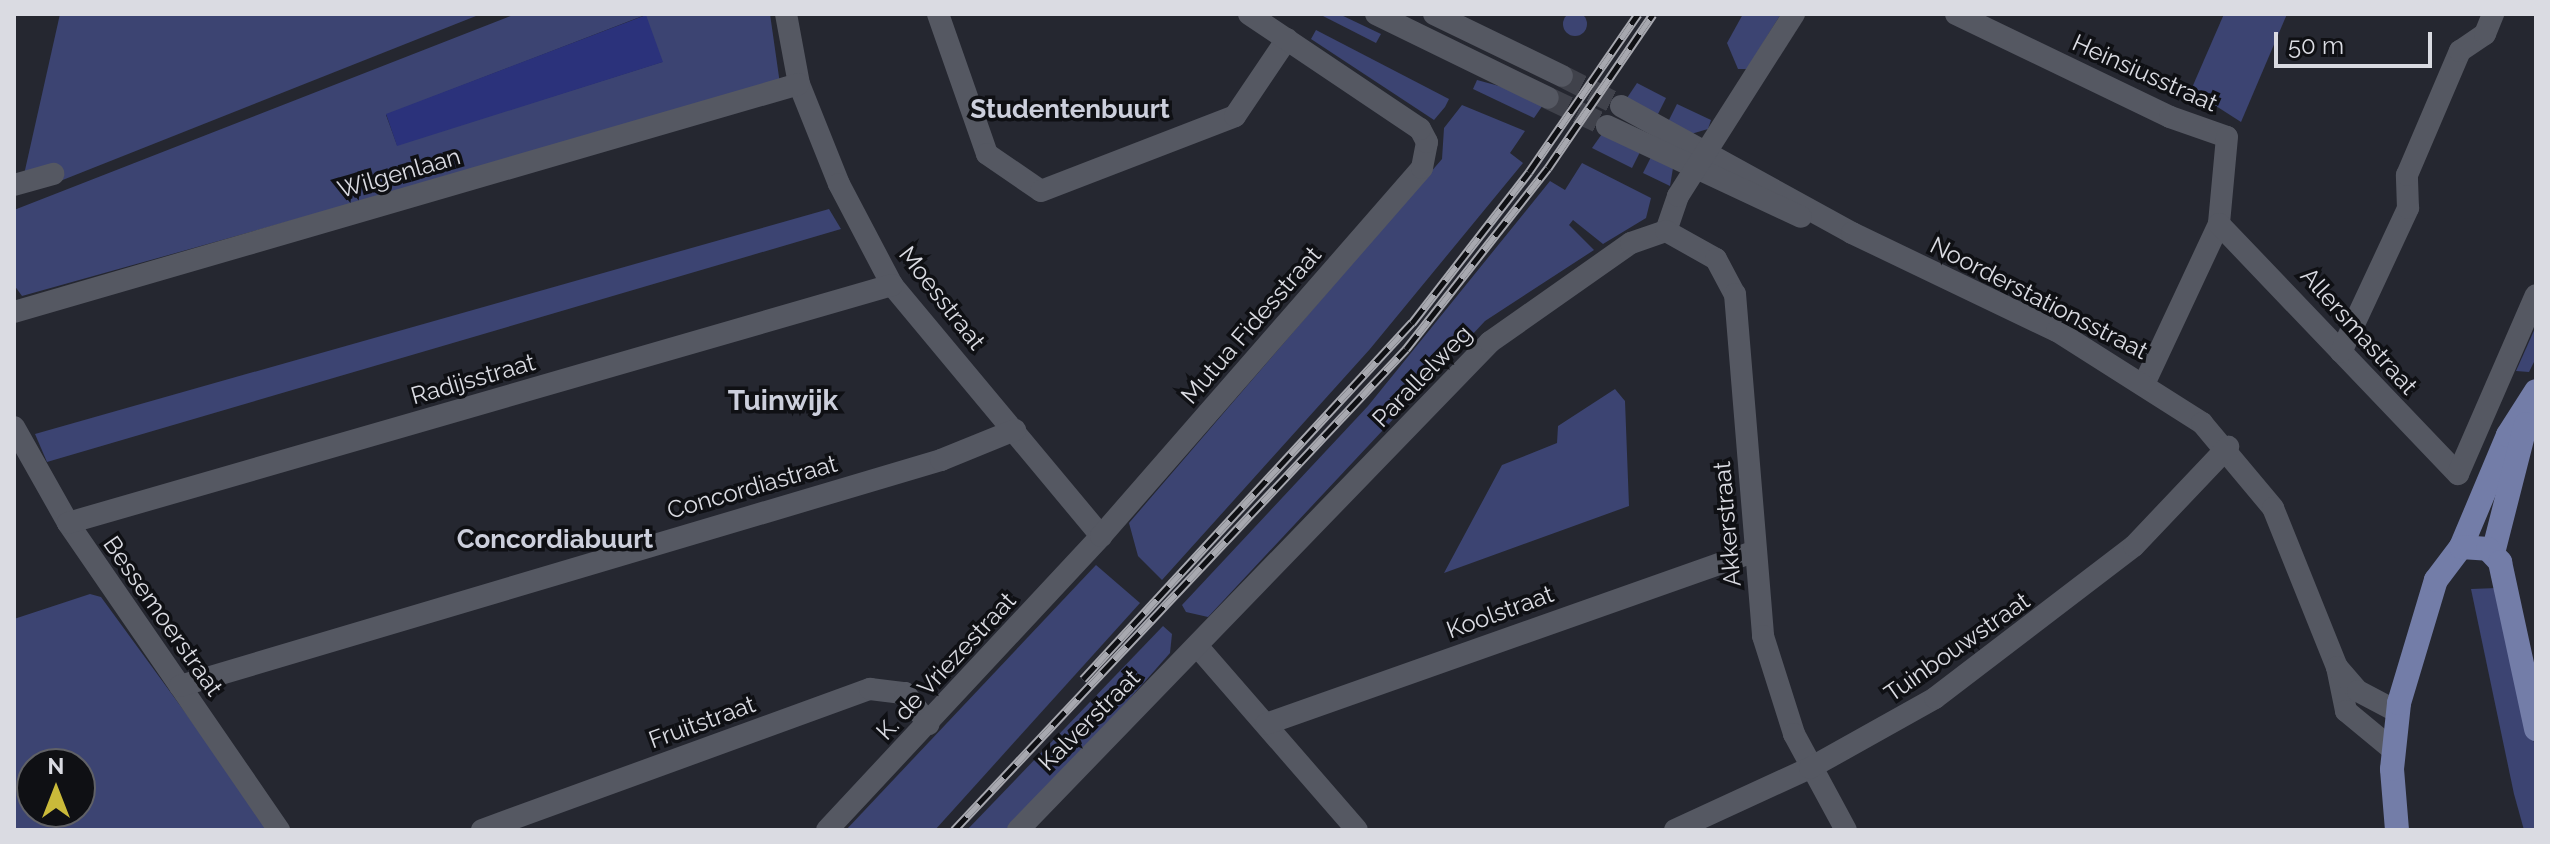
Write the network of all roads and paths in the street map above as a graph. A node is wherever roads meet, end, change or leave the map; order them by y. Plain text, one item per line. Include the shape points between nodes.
1 (786, 14) edge
2 (938, 14) edge
3 (1249, 14) edge
4 (1376, 14) edge
5 (1434, 14) edge
6 (1794, 14) edge
7 (1956, 14) edge
8 (2493, 14) edge
9 (1287, 39) junction
10 (1562, 76) tunnel mouth
11 (799, 84) junction
12 (1548, 98) tunnel mouth
13 (1621, 106) tunnel mouth
14 (1607, 126) tunnel mouth
15 (1700, 160) junction
16 (53, 174) dead end
17 (14, 185) edge
18 (2219, 224) junction
19 (1666, 231) junction
20 (892, 285) junction
21 (2536, 295) edge
22 (14, 312) edge
23 (2341, 352) junction
24 (2145, 382) junction
25 (2534, 394) edge
26 (14, 427) edge
27 (1015, 430) junction
28 (2228, 447) junction
29 (68, 523) junction
30 (1101, 536) junction
31 (2461, 547) junction
32 (1753, 552) junction
33 (2493, 553) junction
34 (1198, 647) junction
35 (2337, 667) junction
36 (180, 686) junction
37 (2398, 712) junction
38 (928, 724) junction
39 (1266, 724) junction
40 (2536, 729) edge
41 (2392, 749) junction
42 (1810, 768) junction
43 (279, 830) edge
44 (482, 830) edge
45 (827, 830) edge
46 (1018, 830) edge
47 (1357, 830) edge
48 (1675, 830) edge
49 (1846, 830) edge
50 (2397, 830) edge

1 - 11 street, Moesstraat
2 - 9 street via 987,154 997,168 1041,191 1235,116
3 - 9 street
4 - 12 street
5 - 10 street
6 - 15 street
7 - 18 street, Heinsiusstraat via 2175,119 2227,137
8 - 23 street via 2485,34 2460,51 2407,175 2408,208
9 - 30 street, Mutua Fidesstraat via 1420,129 1427,142 1422,168
11 - 20 street, Moesstraat via 839,184
11 - 22 street, Wilgenlaan
13 - 15 street, Noorderstationsstraat
14 - 15 street, Noorderstationsstraat
15 - 19 street
15 - 24 street, Noorderstationsstraat
16 - 17 street
18 - 23 street, Allersmastraat
18 - 24 street
19 - 32 street, Akkerstraat via 1716,259 1735,294
19 - 34 street, Parallelweg via 1631,243 1490,342
20 - 27 street, Moesstraat
20 - 29 street, Radijsstraat
21 - 23 street, Allersmastraat via 2458,474
24 - 28 street, Noorderstationsstraat
25 - 31 main road via 2508,435
25 - 33 main road
26 - 29 street, Bessemoerstraat
27 - 30 street, Moesstraat
27 - 36 street, Concordiastraat via 941,460
28 - 35 street, Noorderstationsstraat via 2273,508
28 - 42 street, Tuinbouwstraat via 2134,546 2028,632 1935,698
29 - 36 street, Bessemoerstraat
30 - 38 street, K. de Vriezestraat
31 - 33 main road
31 - 37 main road via 2436,580
32 - 39 street, Koolstraat
32 - 42 street, Akkerstraat via 1763,636
33 - 40 main road
34 - 39 street
34 - 46 street, Kalverstraat
35 - 37 street, Noorderstationsstraat via 2358,691
35 - 41 street, Noorderstationsstraat via 2352,720
36 - 43 street, Bessemoerstraat
37 - 41 main road
38 - 44 street, Fruitstraat via 905,693 870,689
38 - 45 street, K. de Vriezestraat
39 - 47 street
41 - 50 main road
42 - 48 street, Tuinbouwstraat
42 - 49 street, Akkerstraat

